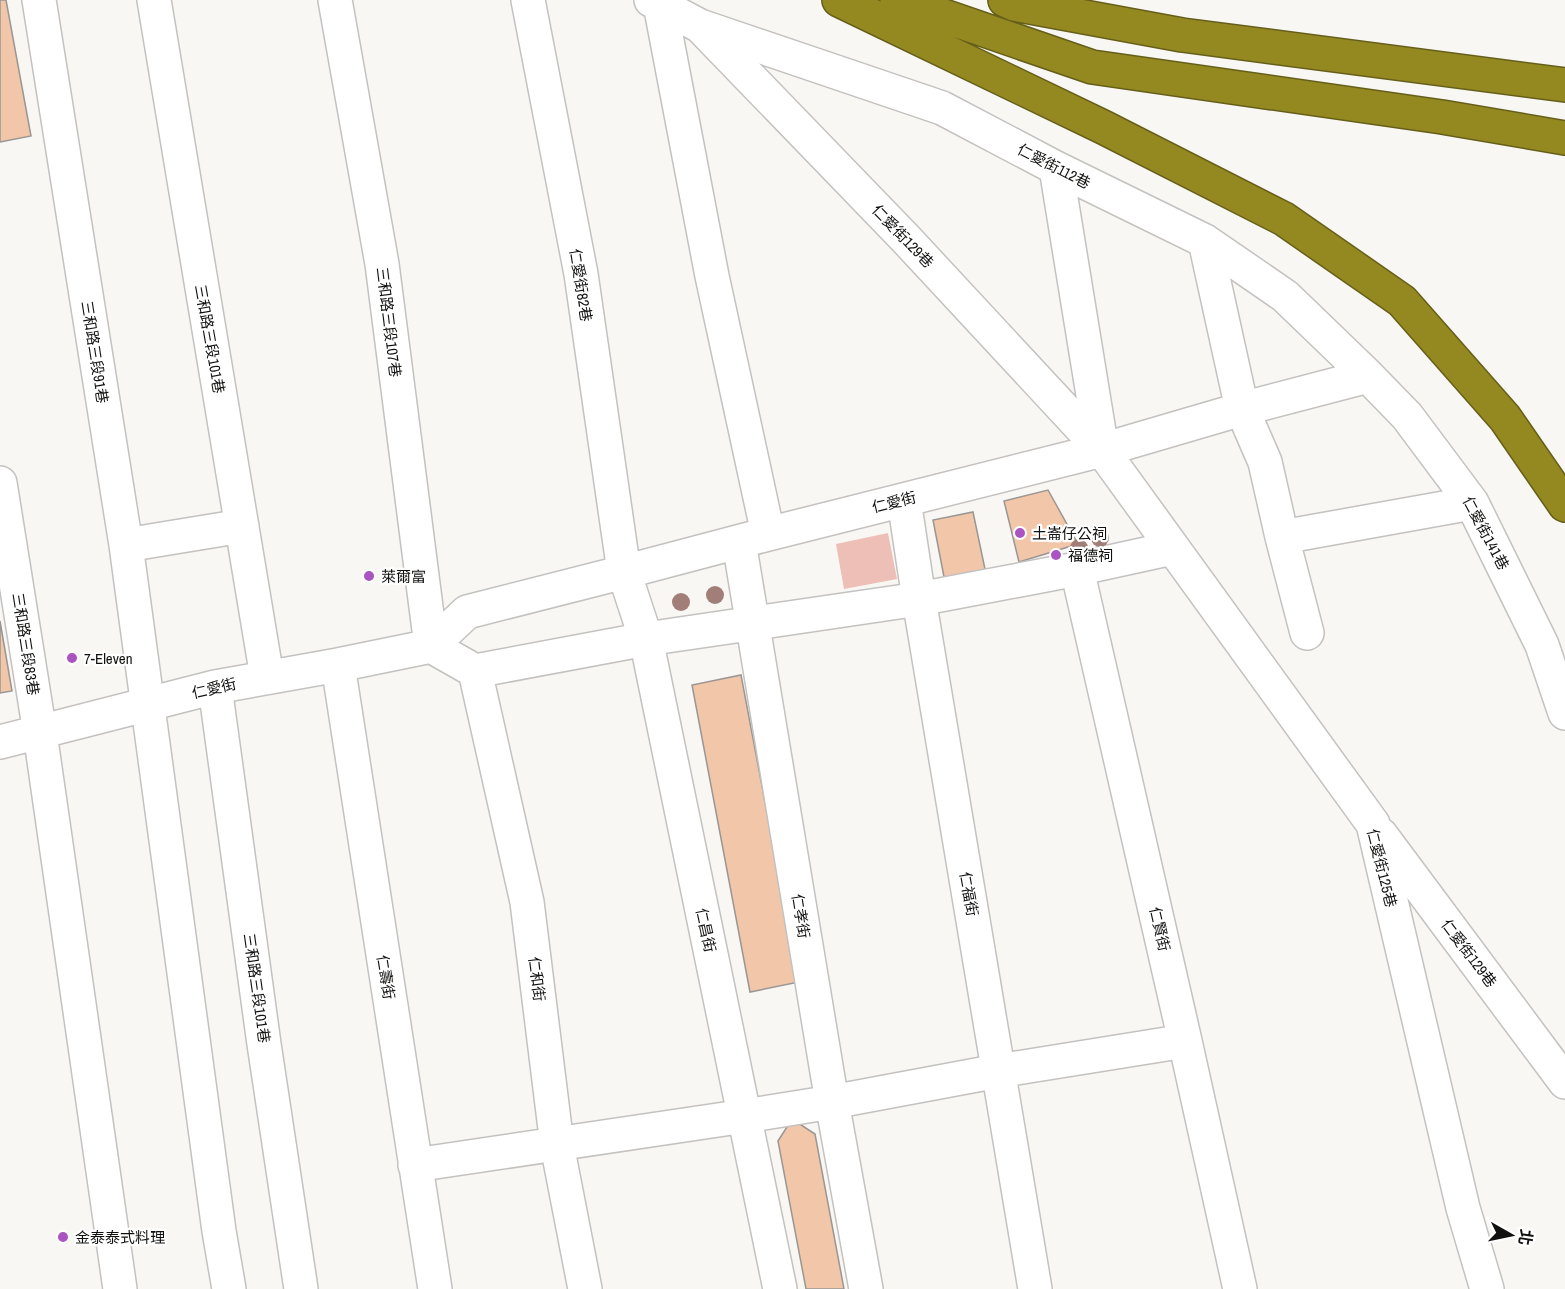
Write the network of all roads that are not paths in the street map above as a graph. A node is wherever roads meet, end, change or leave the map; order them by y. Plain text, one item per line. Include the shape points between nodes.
1 (39, 0) edge
2 (154, 0) edge
3 (335, 0) edge
4 (528, 0) edge
5 (838, 0) edge
6 (897, 0) edge
7 (1005, 0) edge
8 (656, 2) edge
9 (699, 26) junction
10 (1565, 85) edge
11 (1565, 138) edge
12 (1056, 168) junction
13 (1205, 240) junction
14 (1368, 376) junction
15 (1242, 409) junction
16 (1102, 450) junction
17 (0, 483) edge
18 (904, 500) junction
19 (1472, 503) junction
20 (1565, 505) edge
21 (242, 526) junction
22 (1282, 537) junction
23 (753, 538) junction
24 (126, 545) junction
25 (1173, 548) junction
26 (1077, 569) junction
27 (624, 572) junction
28 (919, 598) junction
29 (752, 622) junction
30 (1307, 633) dead end
31 (646, 639) junction
32 (431, 646) junction
33 (338, 665) junction
34 (475, 671) junction
35 (267, 677) junction
36 (215, 687) junction
37 (147, 705) junction
38 (1565, 713) edge
39 (40, 733) junction
40 (0, 742) edge
41 (1373, 824) junction
42 (1185, 1041) junction
43 (998, 1071) junction
44 (1565, 1082) edge
45 (832, 1102) junction
46 (745, 1116) junction
47 (557, 1145) junction
48 (415, 1165) junction
49 (120, 1289) edge
50 (228, 1289) edge
51 (300, 1289) edge
52 (435, 1289) edge
53 (585, 1289) edge
54 (780, 1289) edge
55 (866, 1289) edge
56 (1035, 1289) edge
57 (1240, 1289) edge
58 (1486, 1289) edge

1 - 24 street, 三和路三段91巷
2 - 21 street, 三和路三段101巷
3 - 32 street, 三和路三段107巷 via 382,264
4 - 27 street, 仁愛街82巷 via 581,274
5 - 20 highway via 1104,127 1284,219 1402,301 1504,418
6 - 11 highway via 1092,67
7 - 10 highway via 1182,35
8 - 9 street
8 - 23 street, 仁孝街 via 712,276
9 - 12 street, 仁愛街112巷 via 942,108
9 - 16 street, 仁愛街129巷 via 906,239
12 - 13 street, 仁愛街112巷
12 - 16 street
13 - 14 street, 仁愛街112巷 via 1285,296
13 - 15 street
14 - 15 street, 仁愛街
14 - 19 street, 仁愛街141巷 via 1407,417
15 - 16 street, 仁愛街
15 - 22 street via 1265,462
16 - 18 street, 仁愛街
16 - 25 street, 仁愛街125巷
17 - 39 street, 三和路三段83巷
18 - 23 street, 仁愛街
18 - 28 street, 仁福街
19 - 22 street
19 - 38 street, 仁愛街141巷 via 1542,645
21 - 24 street
21 - 35 street, 三和路三段101巷
22 - 30 street
23 - 27 street, 仁愛街
23 - 29 street, 仁孝街
24 - 37 street, 三和路三段91巷
25 - 26 street
25 - 41 street, 仁愛街125巷
26 - 28 street
26 - 42 street, 仁賢街
27 - 31 street, 仁昌街
27 - 32 street, 仁愛街 via 466,612
28 - 29 street
28 - 43 street, 仁福街
29 - 31 street
29 - 45 street, 仁孝街
31 - 34 street
31 - 46 street, 仁昌街
32 - 33 street, 仁愛街
32 - 34 street
33 - 35 street, 仁愛街
33 - 48 street, 仁壽街
34 - 47 street, 仁和街 via 527,902
35 - 36 street, 仁愛街
36 - 37 street, 仁愛街
36 - 51 street, 三和路三段101巷
37 - 39 street, 仁愛街
37 - 50 street, 三和路三段91巷
39 - 40 street, 仁愛街
39 - 49 street, 三和路三段83巷
41 - 44 street, 仁愛街129巷
41 - 58 street, 仁愛街125巷 via 1463,1208
42 - 43 street
42 - 57 street, 仁賢街
43 - 45 street
43 - 56 street, 仁福街
45 - 46 street
45 - 55 street, 仁孝街
46 - 47 street
46 - 54 street, 仁昌街
47 - 48 street
47 - 53 street, 仁和街
48 - 52 street, 仁壽街

